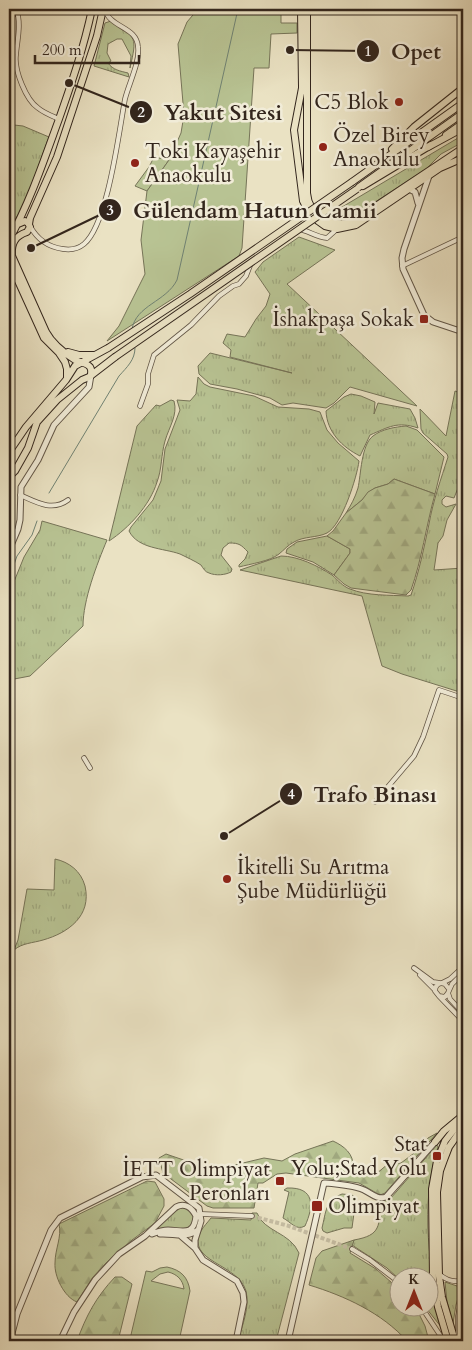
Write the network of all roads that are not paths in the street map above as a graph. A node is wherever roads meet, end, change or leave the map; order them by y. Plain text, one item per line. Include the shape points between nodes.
1 (92, 9) edge
2 (104, 9) edge
3 (301, 9) edge
4 (307, 9) edge
5 (16, 10) edge
6 (9, 14) edge
7 (110, 20) junction
8 (100, 24) junction
9 (86, 40) junction
10 (95, 44) junction
11 (463, 88) edge
12 (463, 103) edge
13 (463, 113) edge
14 (59, 119) junction
15 (463, 123) edge
16 (463, 128) edge
17 (294, 130) junction
18 (308, 131) junction
19 (428, 147) junction
20 (308, 148) junction
21 (463, 148) edge
22 (296, 150) junction
23 (463, 158) edge
24 (382, 161) junction
25 (429, 176) junction
26 (358, 188) junction
27 (409, 189) junction
28 (418, 206) junction
29 (18, 224) junction
30 (29, 225) junction
31 (337, 229) junction
32 (24, 233) junction
33 (35, 234) junction
34 (463, 237) edge
35 (9, 240) edge
36 (9, 261) edge
37 (402, 266) junction
38 (463, 332) edge
39 (60, 351) junction
40 (96, 354) junction
41 (82, 363) junction
42 (74, 369) junction
43 (91, 375) junction
44 (66, 380) junction
45 (82, 380) junction
46 (86, 390) junction
47 (140, 406) dead end
48 (9, 452) edge
49 (23, 457) junction
50 (9, 470) edge
51 (9, 477) edge
52 (20, 495) junction
53 (68, 500) dead end
54 (9, 550) edge
55 (463, 698) edge
56 (84, 758) dead end
57 (90, 768) dead end
58 (375, 802) dead end
59 (463, 967) edge
60 (463, 973) edge
61 (441, 983) junction
62 (435, 991) junction
63 (449, 991) junction
64 (439, 996) junction
65 (463, 1013) edge
66 (463, 1021) edge
67 (463, 1117) edge
68 (462, 1128) edge
69 (452, 1133) junction
70 (435, 1142) junction
71 (443, 1146) junction
72 (184, 1197) junction
73 (181, 1204) junction
74 (201, 1214) junction
75 (252, 1216) tunnel mouth
76 (198, 1230) junction
77 (152, 1234) junction
78 (145, 1236) junction
79 (181, 1236) junction
80 (195, 1248) junction
81 (352, 1249) tunnel mouth
82 (439, 1268) edge
83 (390, 1275) edge
84 (440, 1275) edge
85 (463, 1280) edge
86 (440, 1282) edge
87 (463, 1292) edge
88 (429, 1318) edge
89 (10, 1341) edge
90 (60, 1341) edge
91 (236, 1341) edge
92 (288, 1341) edge
93 (444, 1341) edge
94 (448, 1341) edge
95 (456, 1341) edge

1 - 9 main road
2 - 7 street
2 - 8 main road
3 - 17 main road via 302,88
4 - 18 main road
5 - 6 main road
5 - 14 street via 19,22 15,61 25,90 37,108
7 - 8 street
7 - 33 street via 132,33 138,50 99,219 84,245 74,249 55,248
8 - 10 main road
9 - 10 main road via 86,46
9 - 14 main road
10 - 30 main road via 57,157
11 - 24 main road via 414,127
12 - 24 main road
13 - 26 main road
14 - 29 main road
15 - 19 main road
16 - 19 main road
17 - 18 main road via 300,136
17 - 22 main road
18 - 20 main road
19 - 26 main road
20 - 21 main road via 308,201 318,215 336,224 352,222
20 - 22 main road via 301,141 296,144
22 - 31 main road via 305,207 325,226
23 - 25 main road
24 - 40 main road, bridge via 190,294
25 - 27 main road
25 - 28 street
26 - 43 main road, bridge
27 - 28 street via 415,192
27 - 31 main road via 356,224
28 - 37 street
29 - 30 main road via 25,221
29 - 32 main road
29 - 35 main road
30 - 32 main road
30 - 33 street
31 - 47 street via 327,238 299,229 255,257 239,284 219,296 192,325 154,354
32 - 33 street
32 - 39 main road via 13,243 14,261 46,332
34 - 37 street
36 - 39 main road via 44,338
37 - 38 street via 424,315 433,322
39 - 40 main road
39 - 41 main road
39 - 42 main road
39 - 44 main road via 67,367
40 - 41 main road
41 - 42 main road
41 - 43 main road via 90,366
42 - 44 main road
42 - 45 main road
43 - 45 main road
43 - 46 street
44 - 48 main road
45 - 46 street
45 - 49 main road via 37,422
46 - 52 street via 50,431
49 - 50 main road via 14,469
49 - 51 main road
52 - 53 street via 54,507
52 - 54 street via 20,520
55 - 58 street via 439,690 414,756
56 - 57 street
59 - 61 street via 450,980
60 - 63 street
61 - 62 street
61 - 62 street via 433,982 414,968
61 - 63 street via 447,985
62 - 64 street
63 - 64 street via 443,997
63 - 65 street via 450,999
64 - 66 street
67 - 69 main road
67 - 70 main road
68 - 69 main road
68 - 82 main road via 449,1147 440,1171
69 - 70 main road
69 - 71 main road
70 - 71 main road via 439,1141
70 - 92 street via 386,1197 324,1182
71 - 94 main road via 433,1175 432,1247 433,1280
72 - 73 street
72 - 74 street
72 - 89 street via 156,1175 142,1177 60,1218 51,1230 17,1314
73 - 77 street via 194,1212 193,1227 185,1232 169,1230
73 - 78 street
74 - 75 street
74 - 76 street
76 - 79 street
76 - 80 street
77 - 78 street
77 - 79 street
78 - 90 street via 119,1254 95,1280
79 - 80 street
80 - 91 street via 203,1260 237,1280 244,1302
81 - 83 street
84 - 85 street via 450,1281
86 - 95 main road
87 - 95 street
88 - 93 street

